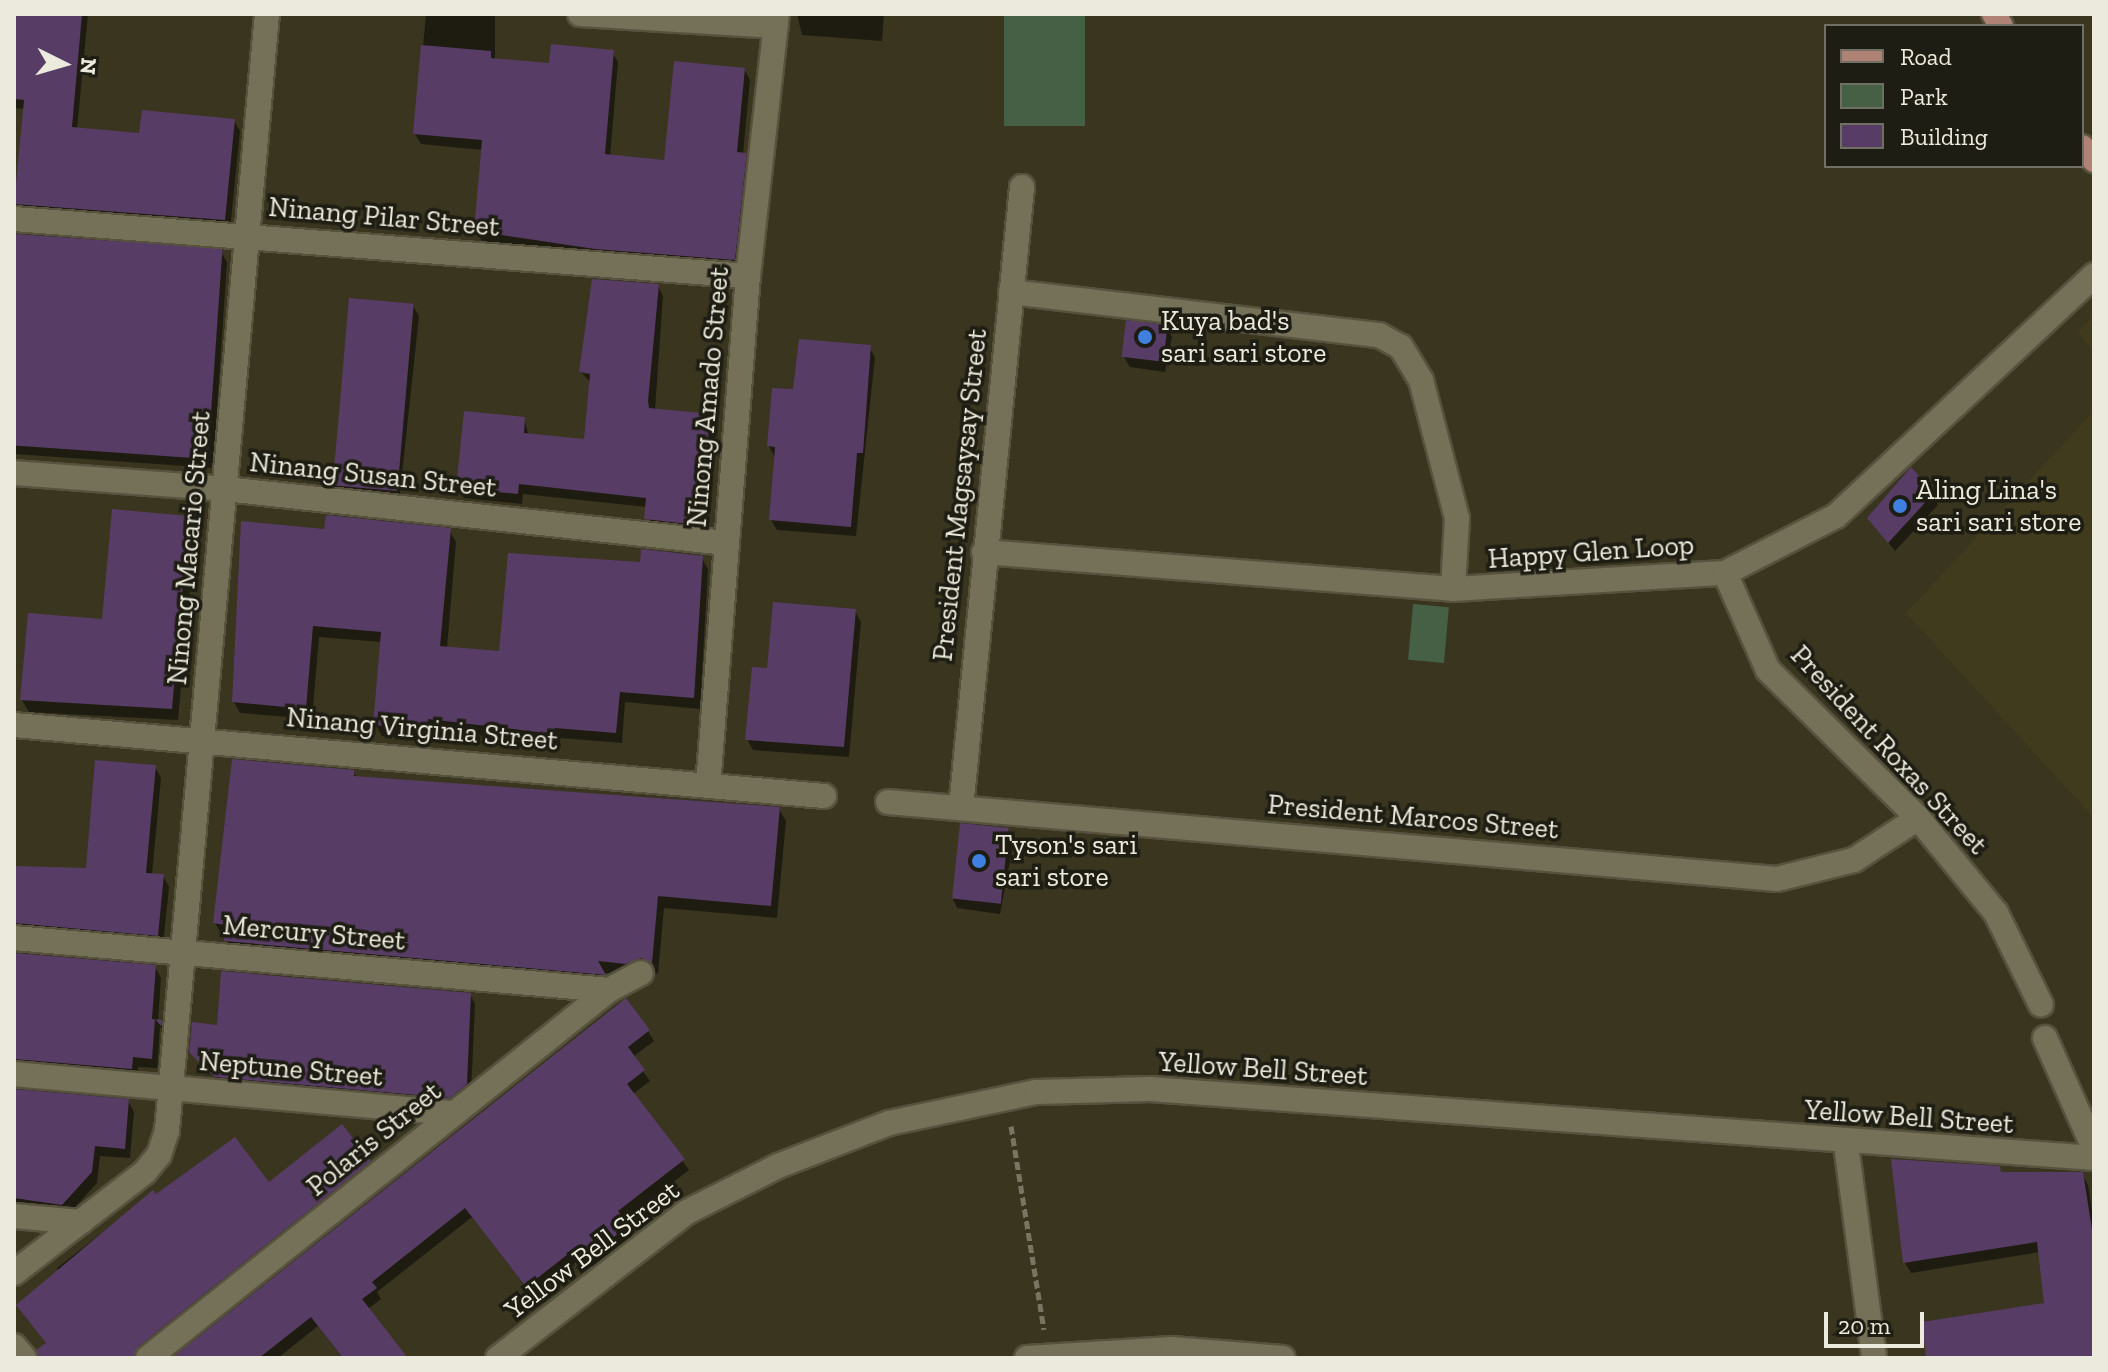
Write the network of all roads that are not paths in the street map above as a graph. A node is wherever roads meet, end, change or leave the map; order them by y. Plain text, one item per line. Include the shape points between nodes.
1 (267, 14) edge
2 (580, 14) edge
3 (777, 20) edge
4 (1022, 187) dead end
5 (14, 219) edge
6 (245, 236) junction
7 (2094, 275) edge
8 (748, 276) junction
9 (1011, 292) junction
10 (14, 473) edge
11 (225, 489) junction
12 (726, 543) junction
13 (984, 552) junction
14 (1725, 573) junction
15 (1453, 589) junction
16 (14, 725) edge
17 (203, 739) junction
18 (708, 786) junction
19 (824, 796) dead end
20 (888, 802) dead end
21 (961, 808) junction
22 (1918, 818) junction
23 (14, 938) edge
24 (182, 952) junction
25 (641, 973) dead end
26 (609, 990) junction
27 (2041, 1005) dead end
28 (2045, 1038) dead end
29 (14, 1074) edge
30 (171, 1088) junction
31 (453, 1113) junction
32 (1846, 1144) junction
33 (2094, 1148) edge
34 (2094, 1158) edge
35 (14, 1216) edge
36 (81, 1222) junction
37 (14, 1273) edge
38 (14, 1346) edge
39 (1038, 1357) edge
40 (24, 1358) edge
41 (148, 1358) edge
42 (498, 1358) edge
43 (1283, 1358) edge
44 (1874, 1358) edge

1 - 6 street, Ninong Macario Street
2 - 3 street
3 - 8 street, Ninong Amado Street
4 - 9 street, President Magsaysay Street
5 - 6 street, Ninang Pilar Street
6 - 8 street, Ninang Pilar Street
6 - 11 street, Ninong Macario Street
7 - 14 street, Happy Glen Loop via 1836,516
8 - 12 street, Ninong Amado Street
9 - 13 street, President Magsaysay Street
9 - 15 street via 1379,335 1401,347 1421,380 1457,518
10 - 11 street, Ninang Susan Street
11 - 12 street, Ninang Susan Street
11 - 17 street, Ninong Macario Street
12 - 18 street, Ninong Amado Street
13 - 15 street, Happy Glen Loop
13 - 21 street, President Magsaysay Street
14 - 15 street, Happy Glen Loop
14 - 22 street, President Roxas Street via 1768,670
16 - 17 street, Ninang Virginia Street
17 - 18 street, Ninang Virginia Street
17 - 24 street, Ninong Macario Street
18 - 19 street, Ninang Virginia Street
20 - 21 street, President Marcos Street
21 - 22 street, President Marcos Street via 1777,879 1854,860
22 - 27 street, President Roxas Street via 1996,913
23 - 24 street, Mercury Street
24 - 26 street, Mercury Street
24 - 30 street, Ninong Macario Street
25 - 26 street, Polaris Street
26 - 31 street, Polaris Street
28 - 33 street
29 - 30 street, Neptune Street
30 - 31 street, Neptune Street
30 - 36 street, Ninong Macario Street via 159,1155
31 - 41 street, Polaris Street
32 - 34 street, Yellow Bell Street
32 - 42 street, Yellow Bell Street via 1150,1089 1036,1092 889,1123 778,1166 687,1212
32 - 44 street
35 - 36 street
36 - 37 street, Ninong Macario Street
38 - 40 street
39 - 43 street via 1172,1349

